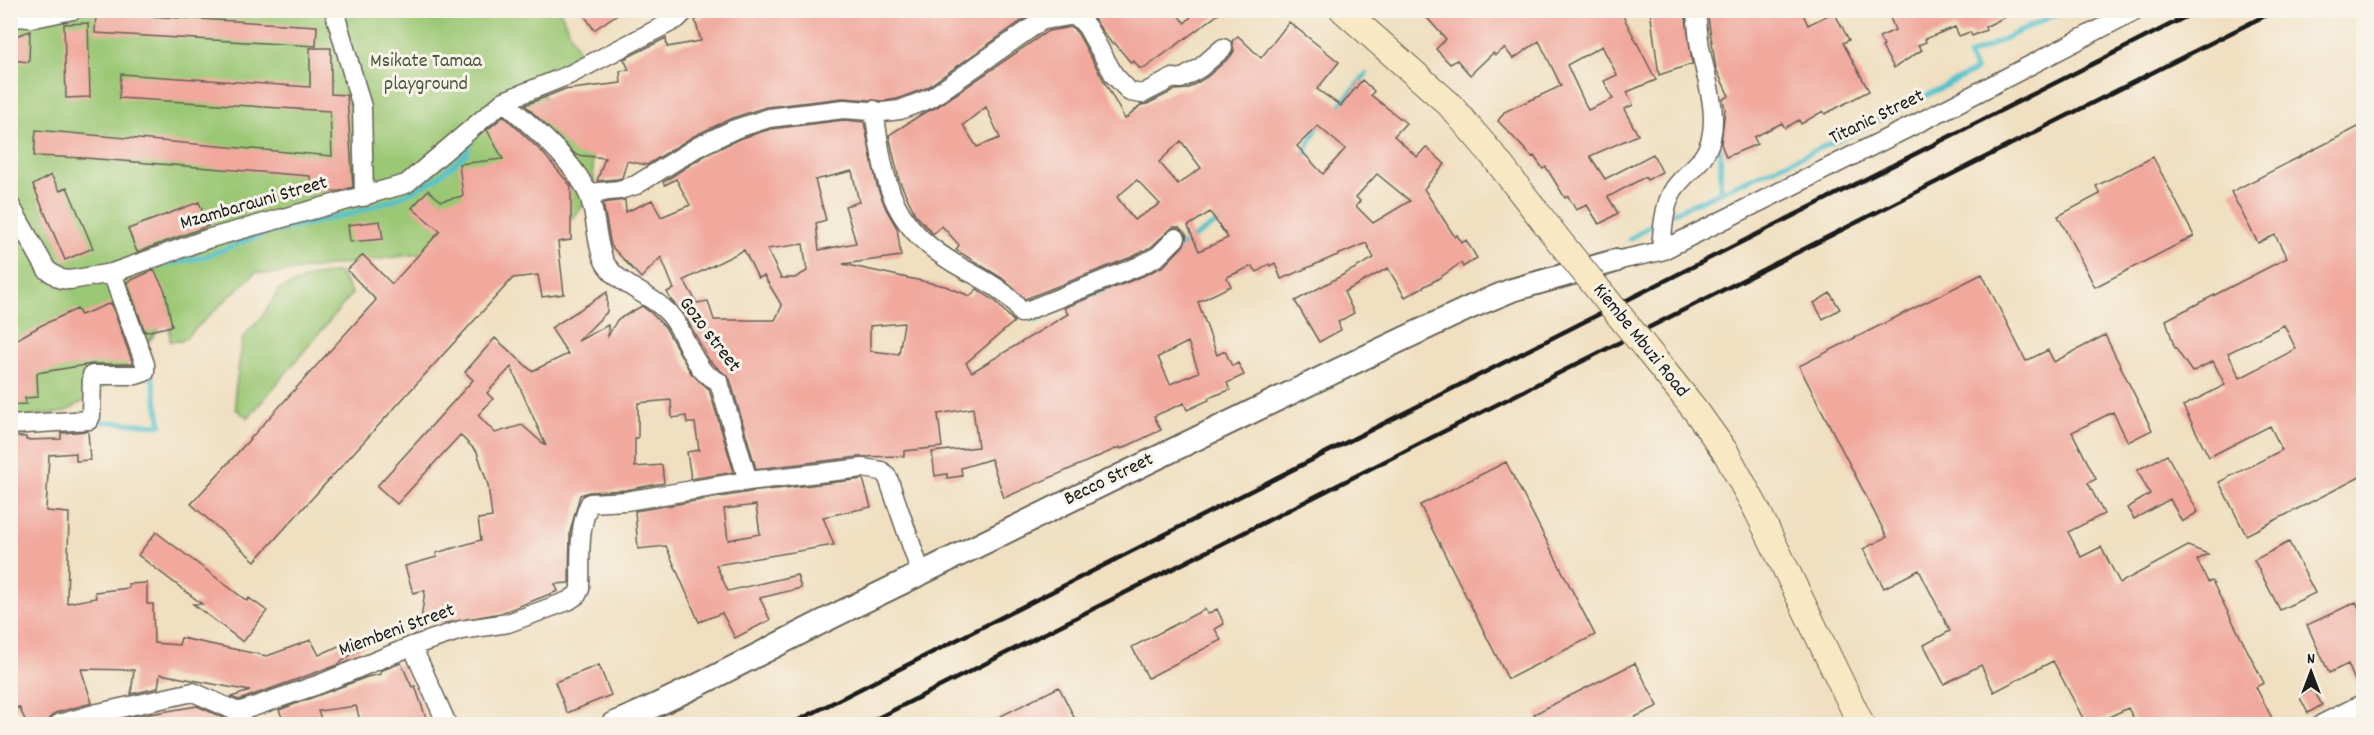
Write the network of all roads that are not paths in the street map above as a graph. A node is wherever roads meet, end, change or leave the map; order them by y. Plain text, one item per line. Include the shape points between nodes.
1 (73, 10) edge
2 (333, 10) edge
3 (686, 10) edge
4 (1343, 10) edge
5 (1696, 10) edge
6 (2136, 10) edge
7 (2109, 16) edge
8 (10, 17) edge
9 (1223, 48) dead end
10 (504, 101) junction
11 (874, 110) junction
12 (587, 191) junction
13 (364, 197) junction
14 (10, 205) edge
15 (1176, 237) dead end
16 (1660, 252) junction
17 (1615, 261) joint
18 (111, 273) junction
19 (10, 425) edge
20 (748, 481) junction
21 (921, 573) junction
22 (412, 646) junction
23 (2364, 703) edge
24 (59, 724) edge
25 (447, 724) edge
26 (614, 724) edge
27 (1862, 724) edge
28 (2322, 724) edge

1 - 8 street via 34,18
2 - 13 street via 362,107
3 - 10 street, Mzambarauni Street via 677,19 603,58
4 - 27 main road, Kiembe Mbuzi Road, bridge via 1449,104 1696,411 1726,453 1758,512
5 - 16 street via 1712,135 1699,162 1674,189
6 - 7 street, Titanic Street
7 - 16 street, Titanic Street via 1950,107
9 - 11 street via 1181,79 1173,78 1142,94 1130,92 1114,75 1087,27 1075,14 1062,19 1052,17 931,98 900,110
10 - 12 street, Gozo street via 570,165
10 - 13 street, Mzambarauni Street via 405,184
11 - 12 street via 844,109 769,118 699,146 636,185 604,192
11 - 15 street via 883,170 904,221 949,261 993,285 1021,313 1139,266 1158,256
12 - 20 street, Gozo street via 606,266 673,318 704,372 719,382
13 - 18 street, Mzambarauni Street via 207,239
14 - 18 street, Mzambarauni Street via 47,270 54,275 70,280
16 - 17 street, Titanic Street
17 - 21 street, Becco Street via 1512,290 1471,307
18 - 19 street via 145,372 92,375 92,416 88,420
20 - 21 street via 864,468 882,471 888,478
20 - 22 street, Miembeni Street via 590,503 581,545 577,595 508,623 461,630
21 - 26 street, Becco Street
22 - 24 street, Miembeni Street via 238,712 193,692
22 - 25 street
23 - 28 street

